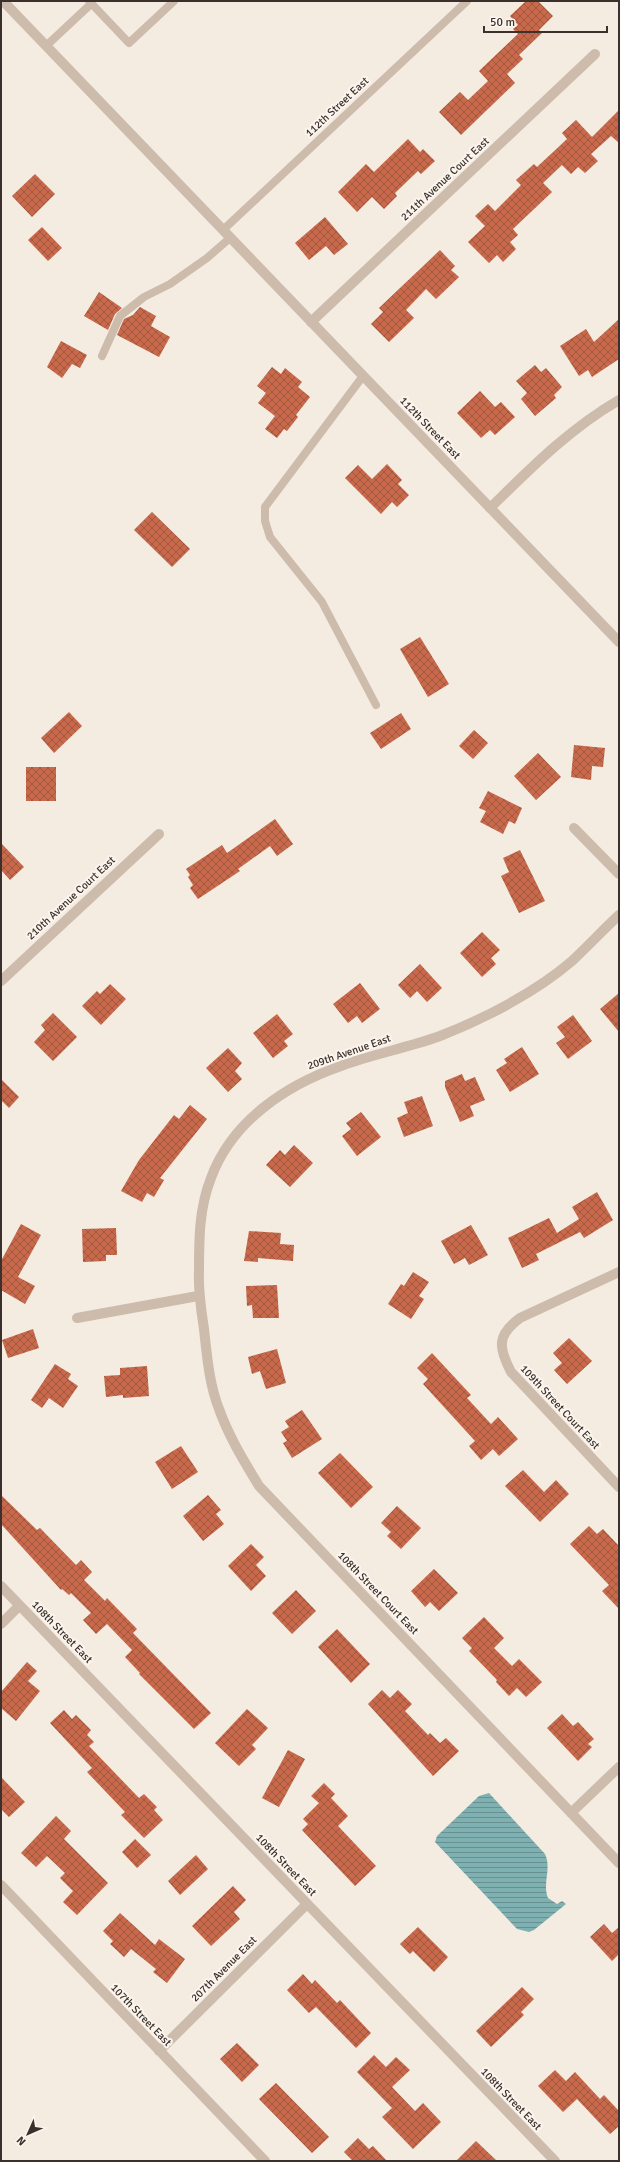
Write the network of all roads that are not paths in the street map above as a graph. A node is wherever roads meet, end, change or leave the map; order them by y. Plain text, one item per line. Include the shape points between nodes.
1 (3, 1) edge
2 (174, 1) edge
3 (467, 1) edge
4 (90, 2) edge
5 (46, 46) junction
6 (595, 54) dead end
7 (227, 234) junction
8 (311, 322) junction
9 (102, 356) dead end
10 (363, 376) junction
11 (619, 400) edge
12 (490, 508) junction
13 (619, 642) edge
14 (376, 706) dead end
15 (574, 828) dead end
16 (159, 834) dead end
17 (619, 874) edge
18 (619, 915) edge
19 (1, 981) edge
20 (619, 1272) edge
21 (198, 1296) junction
22 (76, 1318) dead end
23 (619, 1487) edge
24 (1, 1586) edge
25 (20, 1606) junction
26 (1, 1624) edge
27 (619, 1767) edge
28 (571, 1813) junction
29 (619, 1863) edge
30 (1, 1885) edge
31 (307, 1904) junction
32 (158, 2051) junction
33 (265, 2161) edge
34 (555, 2161) edge

1 - 5 street, 112th Street East
2 - 4 lane via 129,43
3 - 7 lane, 112th Street East
4 - 5 lane
5 - 7 street, 112th Street East
6 - 8 street, 211th Avenue Court East
7 - 8 street, 112th Street East
7 - 9 lane via 201,262 170,284 144,297 120,316
8 - 10 street, 112th Street East
10 - 12 street, 112th Street East
10 - 14 lane via 265,507 265,521 270,537 322,602
11 - 12 street via 572,431
12 - 13 street, 112th Street East
15 - 17 street
16 - 19 street, 210th Avenue Court East
18 - 21 street, 209th Avenue East via 555,974 484,1016 439,1036 314,1076 288,1089 259,1111 230,1143 211,1177 199,1234
20 - 23 street, 109th Street Court East via 520,1318 508,1327 501,1351 511,1372
21 - 22 street
21 - 28 street, 108th Street Court East via 207,1361 217,1403 238,1452 259,1486
24 - 25 street, 108th Street East
25 - 26 street
25 - 31 street, 108th Street East
27 - 28 street
28 - 29 street, 108th Street Court East
30 - 32 street, 107th Street East
31 - 32 street, 207th Avenue East
31 - 34 street, 108th Street East
32 - 33 street, 107th Street East

